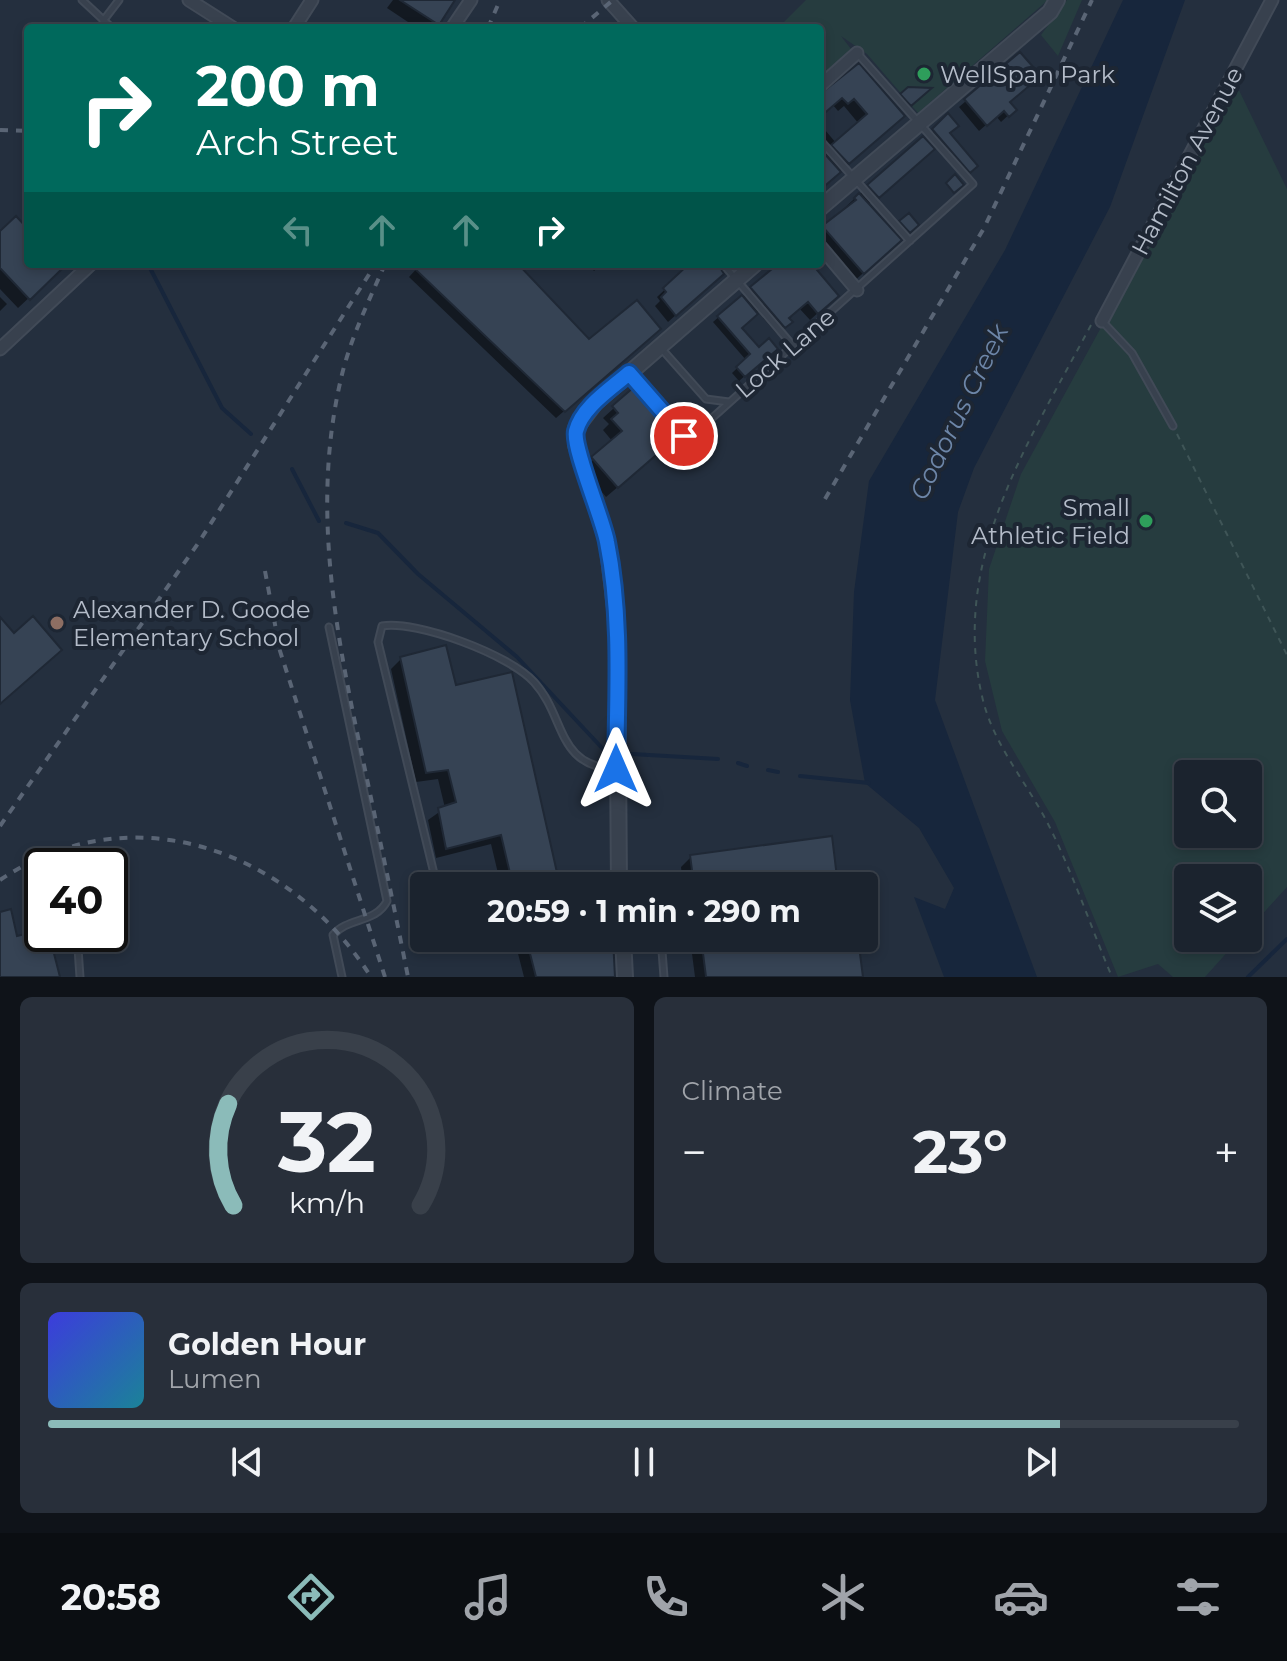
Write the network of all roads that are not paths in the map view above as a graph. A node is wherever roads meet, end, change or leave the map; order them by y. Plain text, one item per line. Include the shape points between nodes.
1 (82, 0) edge
2 (119, 0) edge
3 (189, 0) edge
4 (312, 0) edge
5 (471, 0) edge
6 (608, 0) edge
7 (1057, 0) edge
8 (1272, 0) edge
9 (103, 21) junction
10 (107, 24) edge
11 (219, 24) edge
12 (297, 24) edge
13 (455, 24) edge
14 (629, 24) edge
15 (857, 53) joint
16 (824, 82) edge
17 (921, 124) junction
18 (824, 145) edge
19 (854, 179) junction
20 (824, 205) edge
21 (910, 241) junction
22 (824, 251) edge
23 (87, 268) edge
24 (726, 268) edge
25 (750, 268) edge
26 (737, 280) junction
27 (857, 290) junction
28 (1102, 321) joint
29 (793, 346) junction
30 (660, 347) junction
31 (0, 349) edge
32 (629, 373) junction
33 (729, 402) junction
34 (1173, 426) road end
35 (329, 627) dead end
36 (616, 769) junction
37 (434, 872) edge
38 (618, 872) edge
39 (78, 952) edge
40 (624, 952) edge
41 (662, 952) edge
42 (80, 977) edge
43 (342, 977) edge
44 (625, 977) edge
45 (664, 977) edge

1 - 9 lane
2 - 9 lane
3 - 11 street
4 - 12 street
5 - 13 street
6 - 14 street
7 - 17 street via 1050,12
8 - 28 street, Hamilton Avenue
9 - 10 lane
15 - 16 street
15 - 17 lane
17 - 19 street
17 - 21 lane, Lock Lane via 973,184
18 - 19 lane
19 - 20 street
19 - 21 lane
21 - 27 lane, Lock Lane
22 - 27 street
23 - 31 street
24 - 26 lane
25 - 26 street
26 - 29 lane
26 - 30 street
27 - 29 lane, Lock Lane
28 - 34 lane via 1132,353
29 - 33 lane, Lock Lane
30 - 32 street
30 - 33 lane via 706,399
32 - 33 lane, Lock Lane via 688,438
32 - 36 street via 576,428 612,580 617,625
35 - 43 lane via 387,901 377,914 340,927 333,935
36 - 37 lane via 592,768 567,747 550,703 533,679 484,649 399,623 382,626 378,642
36 - 38 street
39 - 42 lane
40 - 44 street
41 - 45 lane

